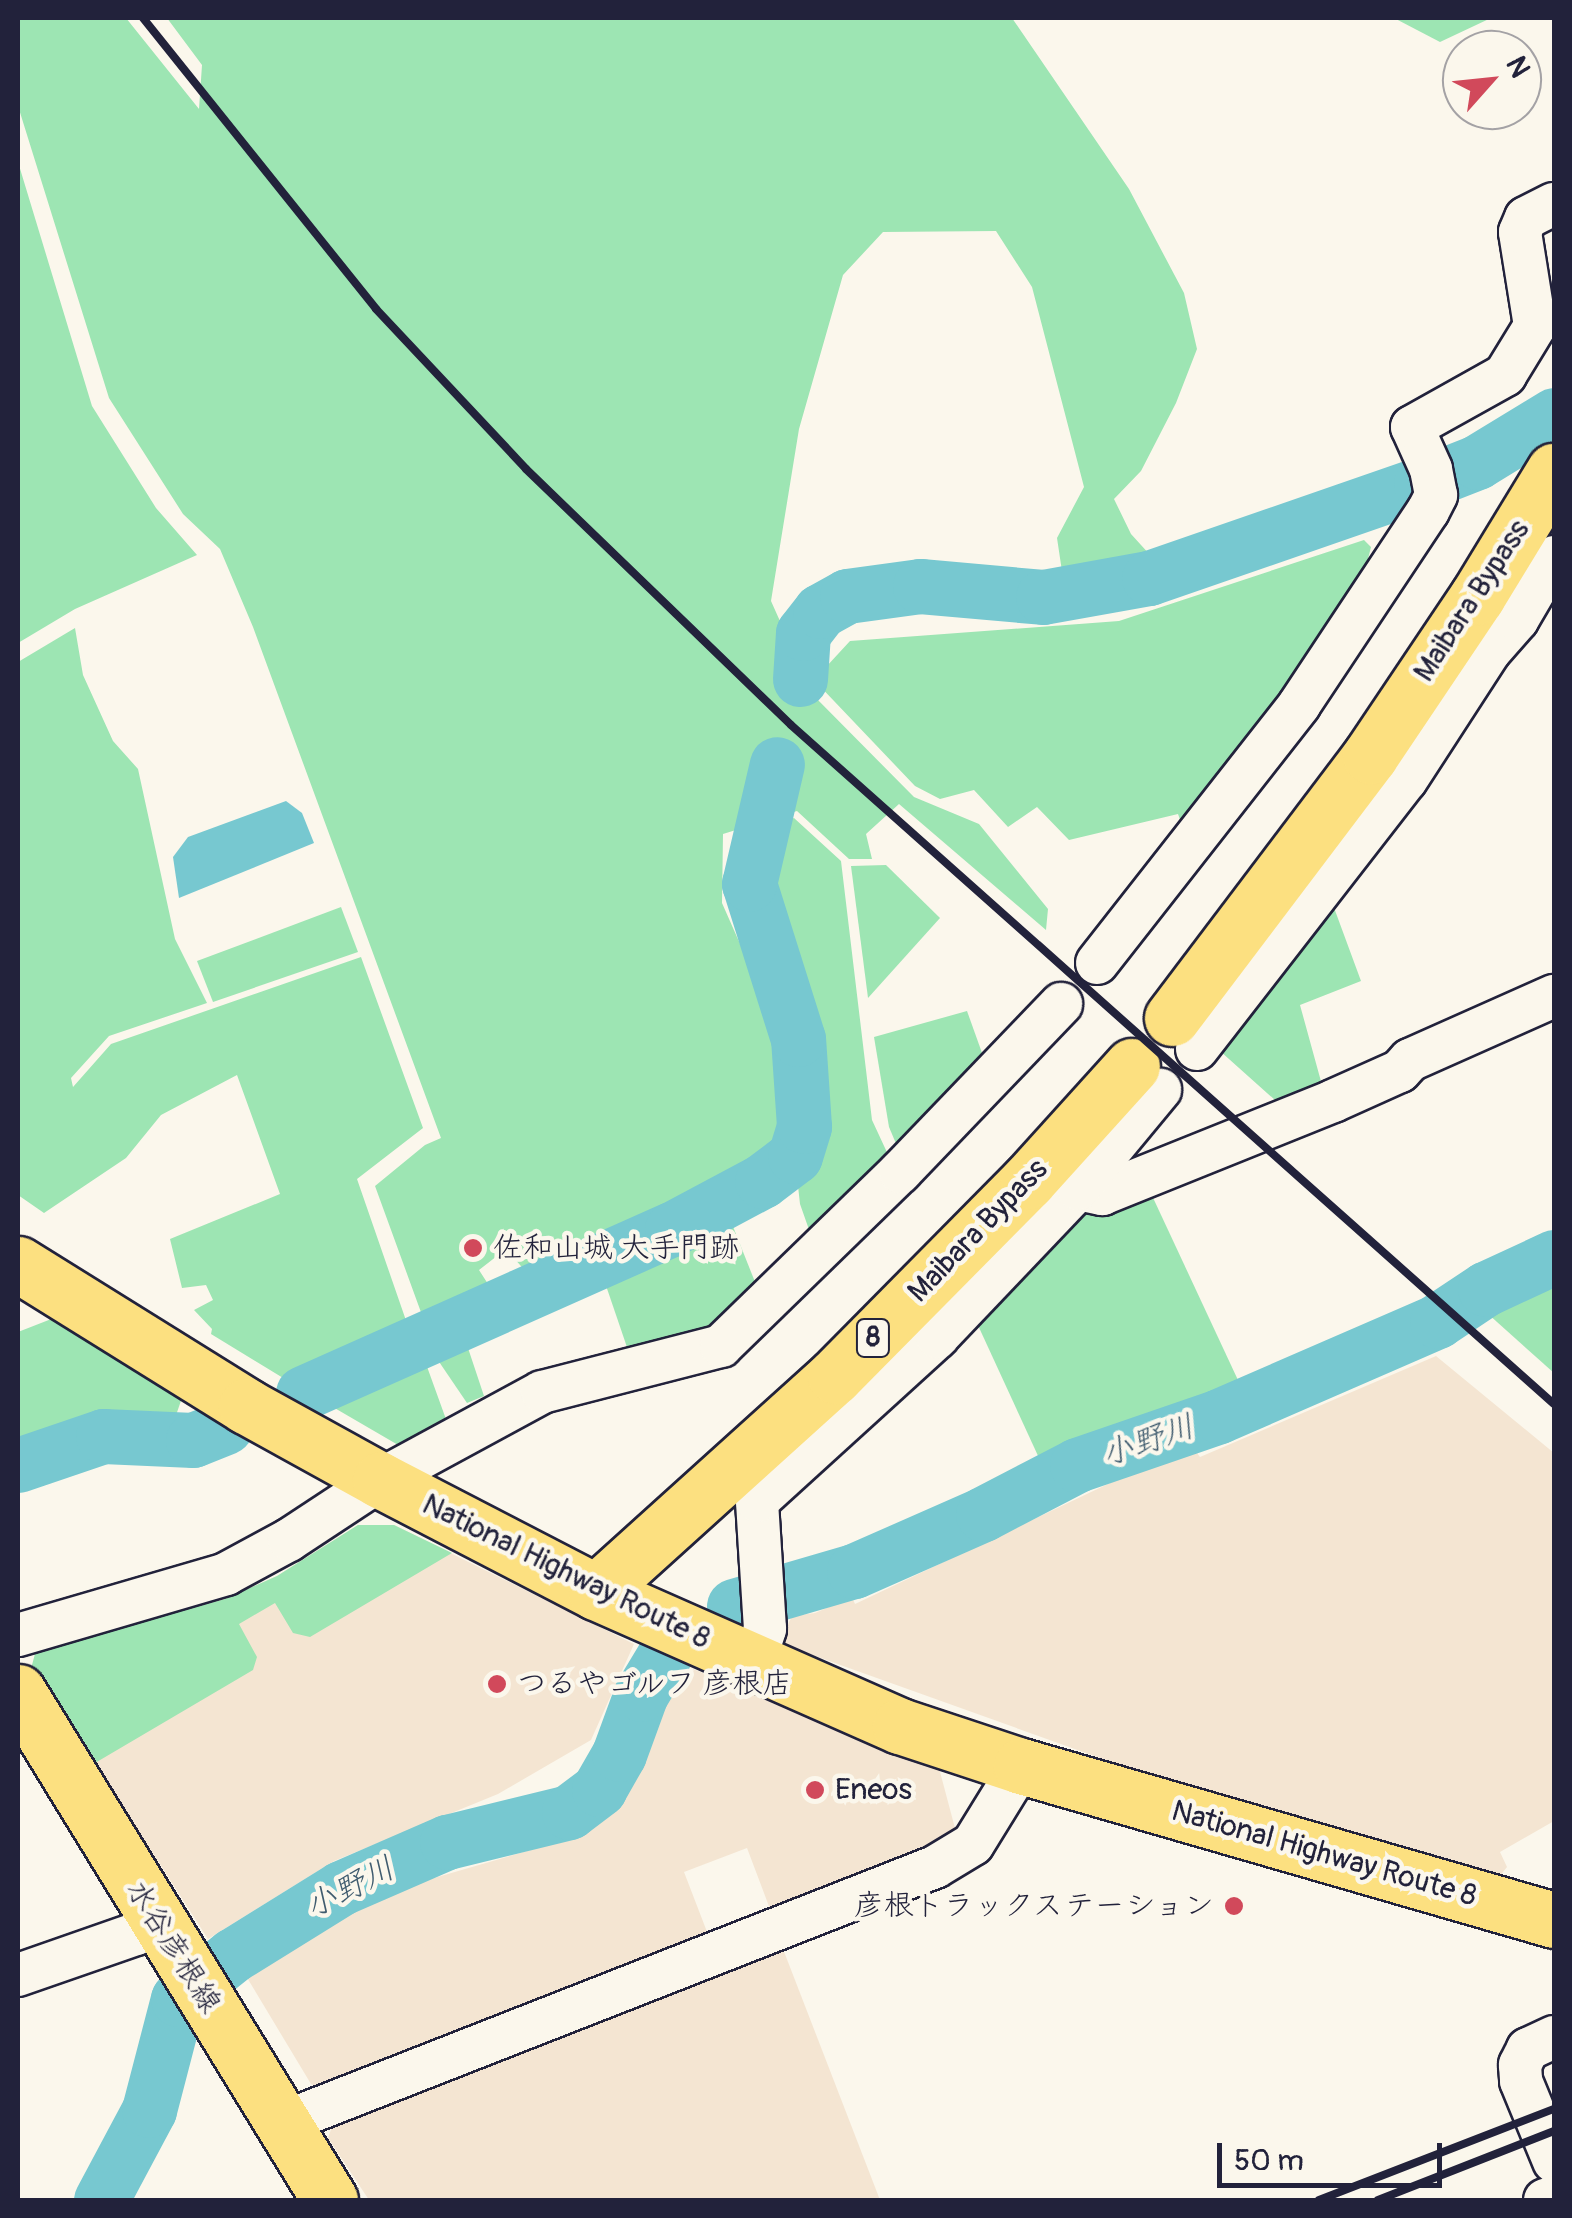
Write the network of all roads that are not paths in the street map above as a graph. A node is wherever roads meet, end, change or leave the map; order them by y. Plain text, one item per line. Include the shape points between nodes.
1 (1554, 204) edge
2 (1554, 471) edge
3 (1554, 557) edge
4 (1097, 963) dead end
5 (1554, 996) edge
6 (1062, 1004) dead end
7 (1184, 1034) joint
8 (1146, 1078) joint
9 (1078, 1189) junction
10 (18, 1264) edge
11 (380, 1480) junction
12 (596, 1592) junction
13 (18, 1634) edge
14 (754, 1663) junction
15 (18, 1692) edge
16 (1020, 1766) junction
17 (1554, 1920) edge
18 (157, 1922) junction
19 (18, 1975) edge
20 (1554, 2038) edge
21 (282, 2123) junction
22 (1554, 2161) edge
23 (1554, 2197) edge
24 (330, 2200) edge
25 (1545, 2200) edge

1 - 4 street via 1526,218 1520,232 1535,326 1505,376 1412,427 1434,482 1299,704
2 - 7 main road, Maibara Bypass via 1477,598
3 - 7 street via 1406,780
5 - 9 street via 1333,1102 1102,1194
6 - 11 street via 721,1346 542,1392
8 - 9 street
8 - 12 main road, Maibara Bypass / 8 via 1028,1181 836,1376
9 - 14 street via 937,1337 757,1501 766,1629
10 - 11 main road, National Highway Route 8 via 246,1406
11 - 12 main road, National Highway Route 8
11 - 13 street via 226,1574
12 - 14 main road, National Highway Route 8
14 - 16 main road, National Highway Route 8 via 900,1726
15 - 18 main road, 水谷彦根線
16 - 17 main road, National Highway Route 8
16 - 21 street via 972,1844 935,1867
18 - 19 street
18 - 21 main road, 水谷彦根線
20 - 22 street via 1528,2048 1520,2065
21 - 24 main road, 水谷彦根線
23 - 25 street

